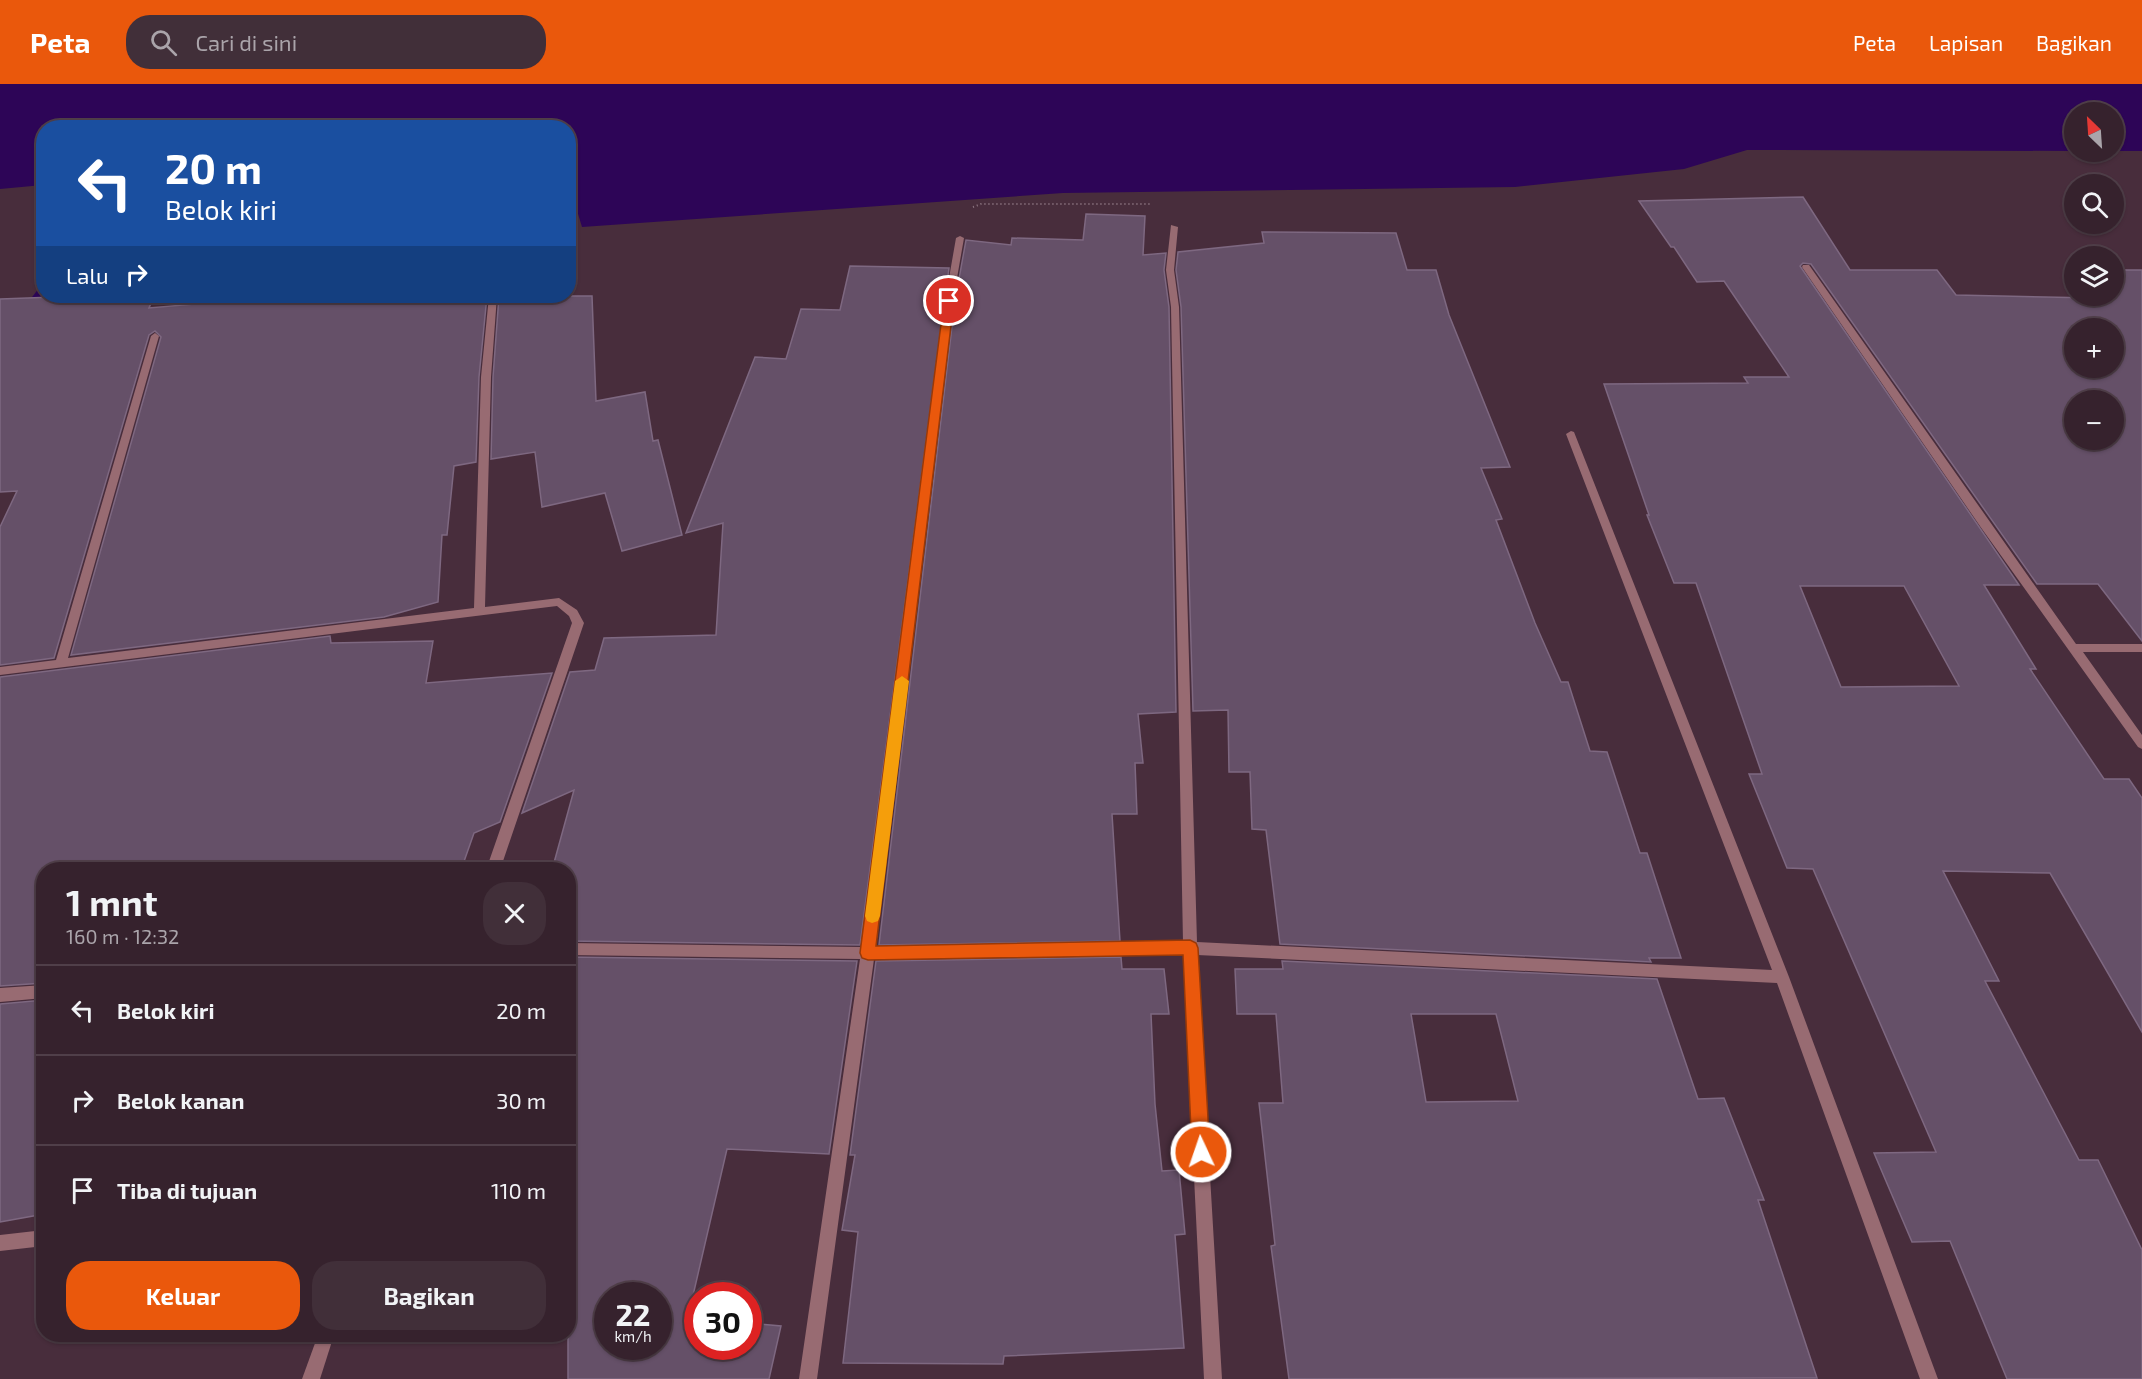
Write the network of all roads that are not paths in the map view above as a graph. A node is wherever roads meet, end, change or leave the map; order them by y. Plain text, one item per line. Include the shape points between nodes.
1 (1174, 227) road end
2 (960, 238) road end
3 (1806, 267) dead end
4 (492, 303) edge
5 (155, 336) dead end
6 (1571, 434) dead end
7 (479, 611) junction
8 (2074, 648) junction
9 (2142, 648) edge
10 (61, 663) junction
11 (0, 671) edge
12 (2142, 744) edge
13 (496, 862) edge
14 (1190, 948) junction
15 (576, 949) edge
16 (868, 953) junction
17 (1782, 977) junction
18 (36, 992) edge
19 (0, 995) edge
20 (36, 1239) edge
21 (0, 1243) edge
22 (323, 1342) edge
23 (310, 1379) edge
24 (808, 1379) edge
25 (1213, 1379) edge
26 (1929, 1379) edge

1 - 14 street via 1170,270 1175,307
2 - 16 street
3 - 8 street
4 - 7 street via 486,377
5 - 10 street
6 - 17 street
7 - 10 street
7 - 13 street via 559,602 573,613 578,623
8 - 9 street
8 - 12 street
10 - 11 street
14 - 16 street
14 - 17 street
14 - 25 street
15 - 16 street
16 - 24 street
17 - 26 street
18 - 19 street
20 - 21 street
22 - 23 street

